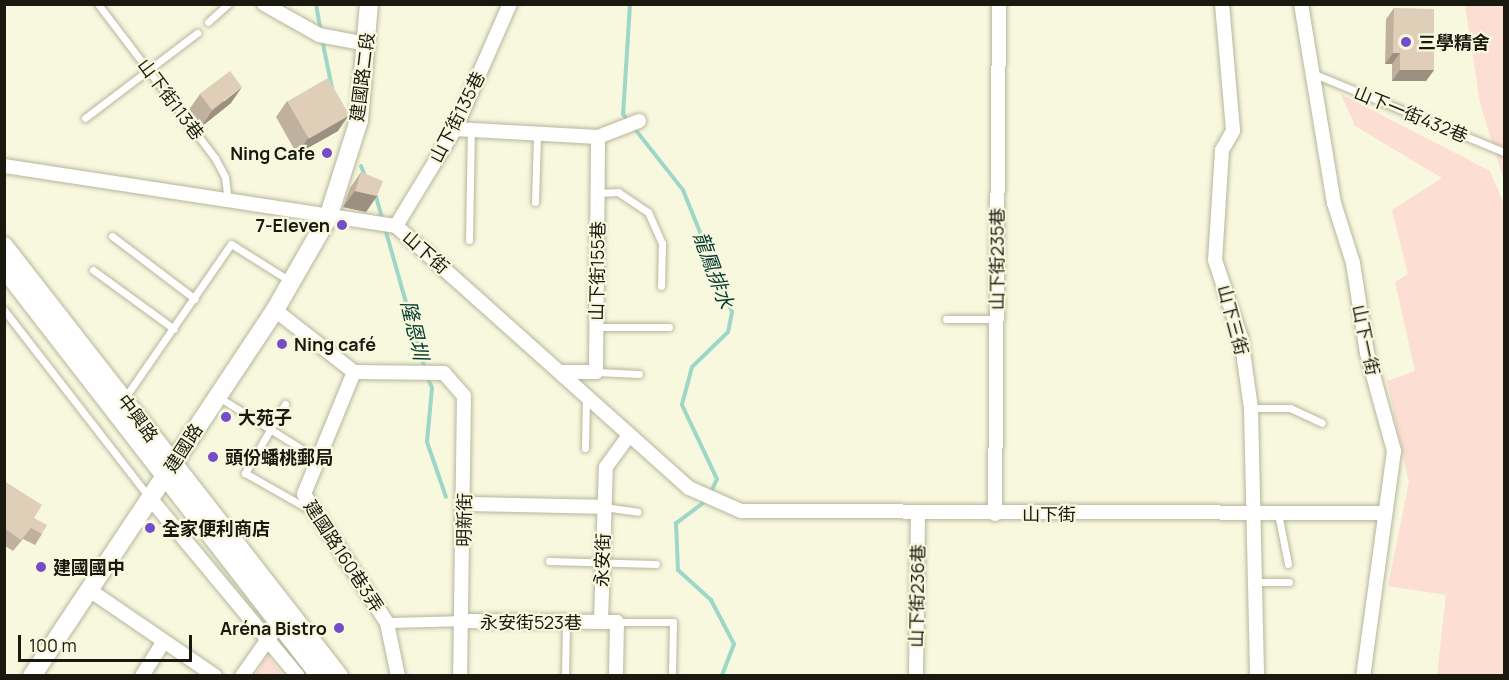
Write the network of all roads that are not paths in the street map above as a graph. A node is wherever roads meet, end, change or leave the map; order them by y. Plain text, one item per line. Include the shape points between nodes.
1 (98, 4) edge
2 (228, 4) edge
3 (264, 4) edge
4 (369, 4) edge
5 (510, 4) edge
6 (999, 4) edge
7 (1222, 4) edge
8 (1301, 4) edge
9 (208, 22) dead end
10 (196, 33) dead end
11 (367, 44) junction
12 (148, 69) junction
13 (1317, 75) junction
14 (85, 118) dead end
15 (637, 122) dead end
16 (455, 129) junction
17 (471, 130) junction
18 (537, 134) junction
19 (598, 137) junction
20 (1504, 152) edge
21 (4, 166) edge
22 (598, 192) junction
23 (228, 201) junction
24 (535, 202) dead end
25 (328, 218) junction
26 (389, 225) junction
27 (112, 236) dead end
28 (469, 240) dead end
29 (4, 246) edge
30 (4, 268) edge
31 (93, 270) dead end
32 (290, 281) junction
33 (661, 286) dead end
34 (195, 298) junction
35 (4, 310) edge
36 (274, 310) junction
37 (946, 319) dead end
38 (996, 319) junction
39 (597, 327) junction
40 (669, 327) dead end
41 (174, 329) junction
42 (354, 372) junction
43 (563, 372) junction
44 (596, 372) junction
45 (639, 374) dead end
46 (586, 393) junction
47 (218, 396) junction
48 (124, 399) junction
49 (285, 404) dead end
50 (1251, 408) junction
51 (1322, 423) dead end
52 (269, 428) junction
53 (629, 435) junction
54 (585, 448) dead end
55 (318, 459) junction
56 (168, 471) junction
57 (150, 498) junction
58 (464, 504) junction
59 (604, 507) junction
60 (638, 512) dead end
61 (316, 513) junction
62 (1278, 513) junction
63 (1383, 513) junction
64 (995, 514) junction
65 (1254, 515) junction
66 (918, 516) junction
67 (549, 561) dead end
68 (602, 562) junction
69 (656, 564) dead end
70 (1288, 564) dead end
71 (1254, 582) junction
72 (1289, 582) dead end
73 (88, 588) junction
74 (462, 621) junction
75 (566, 622) junction
76 (601, 622) junction
77 (617, 622) junction
78 (387, 623) junction
79 (274, 631) junction
80 (164, 641) junction
81 (32, 675) edge
82 (142, 675) edge
83 (215, 675) edge
84 (242, 675) edge
85 (298, 675) edge
86 (320, 675) edge
87 (339, 675) edge
88 (398, 675) edge
89 (460, 675) edge
90 (566, 675) edge
91 (616, 675) edge
92 (672, 675) edge
93 (916, 675) edge
94 (1257, 675) edge
95 (1363, 675) edge

1 - 12 lane, 山下街113巷
2 - 9 lane
3 - 11 street via 322,35
4 - 11 street, 建國路二段
5 - 16 street, 山下街135巷
6 - 38 street, 山下街235巷
7 - 50 street, 山下三街 via 1233,131 1222,150 1215,260 1241,338
8 - 13 street, 山下一街
10 - 12 lane
11 - 25 street, 建國路二段 via 359,120
12 - 14 lane
12 - 23 lane, 山下街113巷 via 215,158 225,177
13 - 20 lane, 山下一街432巷
13 - 63 street, 山下一街 via 1334,203 1353,263 1366,353 1394,451 1394,485
15 - 19 street
16 - 17 street
16 - 26 street, 山下街135巷
17 - 18 street
17 - 28 lane
18 - 19 street
18 - 24 lane
19 - 22 street, 山下街155巷
21 - 23 street, 山下街
22 - 33 lane via 618,192 648,212 662,243
22 - 39 street, 山下街155巷
23 - 25 street, 山下街
25 - 26 street, 山下街
25 - 32 street, 建國路
26 - 43 street, 山下街
27 - 34 lane
29 - 48 street, 中興路
30 - 56 street, 中興路
31 - 41 lane
32 - 34 lane via 231,244
32 - 36 street, 建國路
34 - 41 lane
35 - 57 lane
36 - 42 street
36 - 47 street, 建國路
37 - 38 lane
38 - 64 street, 山下街235巷
39 - 40 lane
39 - 44 street, 山下街155巷
41 - 48 lane
42 - 55 street, 建國路160巷3弄
42 - 58 street, 明新街 via 432,373 464,396
43 - 44 street
43 - 46 street, 山下街
44 - 45 lane
46 - 53 street, 山下街
46 - 54 lane
47 - 52 lane
47 - 56 street, 建國路
48 - 56 street, 中興路
49 - 52 lane
50 - 51 lane via 1290,408
50 - 65 street, 山下三街
52 - 55 lane
52 - 61 lane via 245,473
53 - 59 street, 永安街 via 606,467
53 - 66 street, 山下街 via 697,493 741,512
55 - 61 street, 建國路160巷3弄 via 304,494
56 - 57 street, 建國路
56 - 79 street, 中興路
56 - 87 street, 中興路
57 - 73 street, 建國路
57 - 79 street
58 - 59 street
58 - 74 street, 明新街
59 - 60 lane
59 - 68 street, 永安街
61 - 78 street, 建國路160巷3弄
62 - 63 street, 山下街
62 - 65 street, 山下街
62 - 70 lane
63 - 95 street, 山下一街
64 - 65 street, 山下街
64 - 66 street, 山下街
65 - 71 street, 山下三街
66 - 93 street, 山下街236巷
67 - 68 lane
68 - 69 lane
68 - 76 street, 永安街
71 - 72 lane
71 - 94 street, 山下三街
73 - 80 street
73 - 81 street, 建國路
74 - 75 street, 永安街523巷
74 - 78 street
74 - 89 street, 明新街
75 - 76 street, 永安街523巷
75 - 90 lane
76 - 77 street
77 - 91 street
77 - 92 lane via 673,622
78 - 88 street, 建國路160巷3弄
79 - 84 street
79 - 85 street
79 - 86 street, 中興路
80 - 82 street
80 - 83 street

